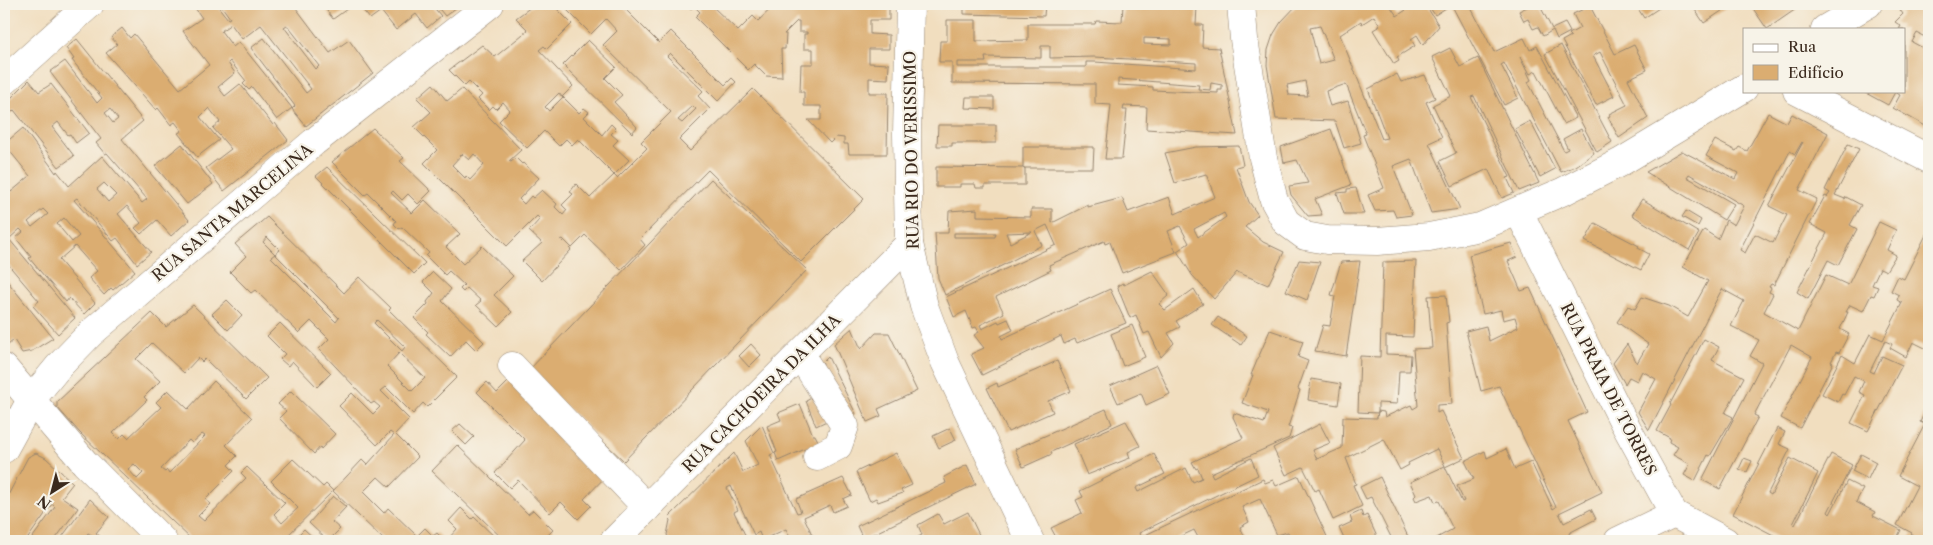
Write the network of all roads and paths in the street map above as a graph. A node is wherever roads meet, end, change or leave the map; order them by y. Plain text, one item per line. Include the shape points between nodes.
1 (90, 4) edge
2 (490, 4) edge
3 (910, 4) edge
4 (1241, 4) edge
5 (1868, 4) edge
6 (1827, 28) edge
7 (4, 81) edge
8 (1743, 89) edge
9 (1800, 92) edge
10 (1929, 158) edge
11 (1519, 212) junction
12 (909, 244) junction
13 (800, 354) junction
14 (512, 366) dead end
15 (4, 368) edge
16 (31, 400) junction
17 (4, 449) edge
18 (818, 457) dead end
19 (1674, 514) junction
20 (632, 529) edge
21 (163, 541) edge
22 (1030, 541) edge
23 (1618, 541) edge
24 (1724, 541) edge

1 - 7 street
2 - 16 street, RUA SANTA MARCELINA via 314,142 130,298 90,333
3 - 12 street, RUA RIO DO VERISSIMO
4 - 11 street via 1263,158 1274,200 1286,222 1305,236 1377,241 1429,237 1480,227
5 - 6 street
8 - 11 street via 1620,162
9 - 10 street
11 - 19 street, RUA PRAIA DE TORRES via 1623,421
12 - 13 street, RUA CACHOEIRA DA ILHA
12 - 22 street, RUA RIO DO VERISSIMO via 924,306 944,362
13 - 18 street via 845,426 838,446
13 - 20 street, RUA CACHOEIRA DA ILHA
14 - 20 street
15 - 16 street
16 - 17 street, RUA SANTA MARCELINA
16 - 21 street via 85,463
19 - 23 street
19 - 24 street

